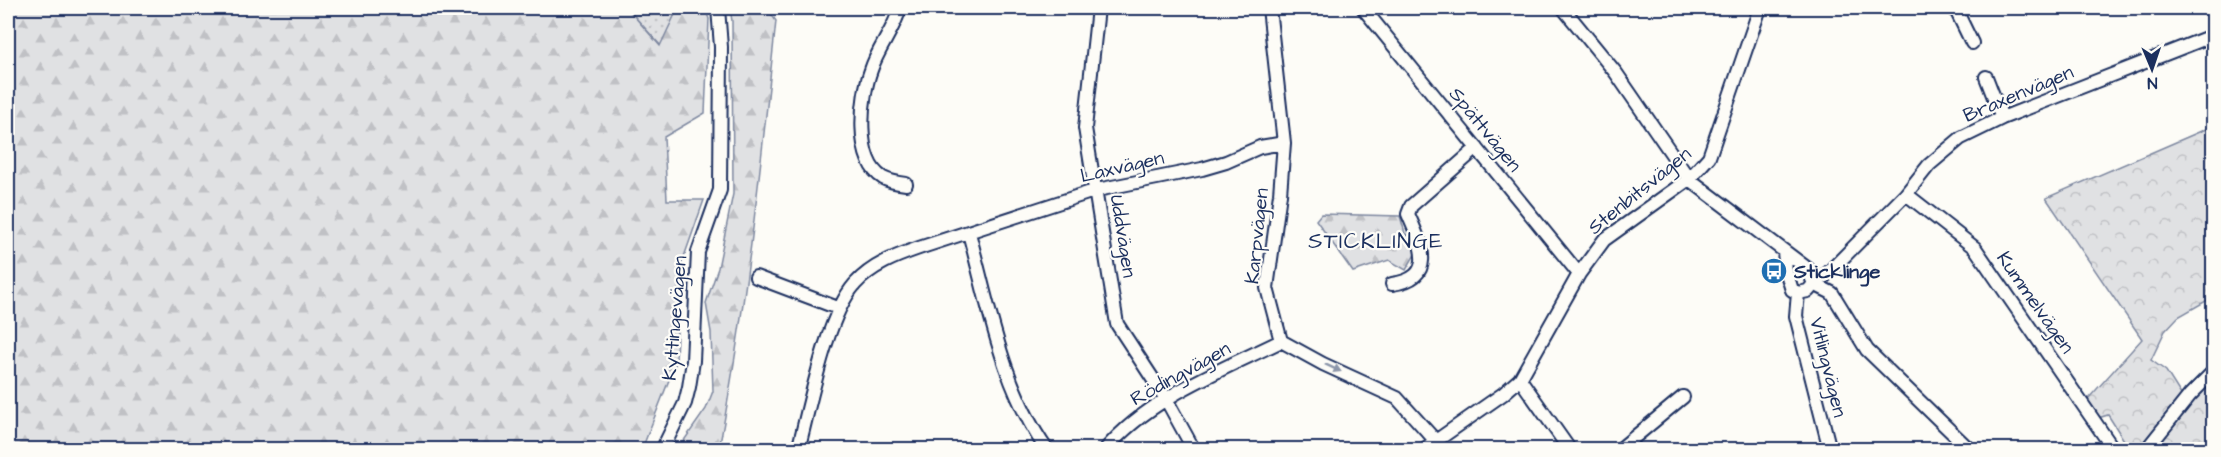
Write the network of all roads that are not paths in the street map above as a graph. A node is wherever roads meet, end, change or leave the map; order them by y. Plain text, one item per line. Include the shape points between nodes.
1 (718, 8) edge
2 (900, 8) edge
3 (1098, 8) edge
4 (1269, 8) edge
5 (1363, 8) edge
6 (1563, 8) edge
7 (1760, 8) edge
8 (1956, 8) edge
9 (2214, 35) edge
10 (1972, 43) dead end
11 (1986, 77) dead end
12 (2002, 118) junction
13 (1284, 143) junction
14 (1477, 148) junction
15 (1689, 179) junction
16 (906, 184) dead end
17 (1097, 190) junction
18 (1906, 194) junction
19 (969, 233) junction
20 (1784, 252) junction
21 (1579, 274) junction
22 (756, 278) dead end
23 (1814, 281) junction
24 (1392, 284) dead end
25 (1798, 293) junction
26 (838, 308) junction
27 (1281, 341) junction
28 (2214, 371) edge
29 (1520, 379) junction
30 (1683, 396) dead end
31 (1166, 399) junction
32 (1441, 444) edge
33 (662, 450) edge
34 (798, 450) edge
35 (1047, 450) edge
36 (1105, 450) edge
37 (1194, 450) edge
38 (1423, 450) edge
39 (1569, 450) edge
40 (1619, 450) edge
41 (1830, 450) edge
42 (1970, 450) edge
43 (2114, 450) edge
44 (2146, 450) edge

1 - 33 street, Kyttingevägen via 720,190 698,252 689,387
2 - 16 street via 866,85 862,131 877,173 890,182
3 - 17 street, Uddvägen via 1085,128
4 - 13 street, Karpvägen
5 - 14 street, Spättvägen
6 - 15 street via 1616,73
7 - 15 street, Stenbitsvägen via 1710,157
8 - 10 street
9 - 12 street, Braxenvägen
11 - 12 street
12 - 18 street, Braxenvägen via 1961,138 1929,165
13 - 17 street, Laxvägen via 1260,147 1202,169
13 - 27 street, Karpvägen via 1267,288
14 - 21 street, Spättvägen
14 - 24 street via 1411,206 1408,214 1424,257 1422,266 1414,277
15 - 20 street
15 - 21 street, Stenbitsvägen via 1604,240
17 - 19 street, Laxvägen
17 - 31 street, Uddvägen via 1118,324
18 - 23 street, Braxenvägen via 1825,276
18 - 43 street, Kummelvägen via 1975,248
19 - 26 street, Laxvägen via 891,258 855,284
19 - 35 street via 1009,380 1031,427
20 - 23 street via 1808,269
20 - 25 street via 1788,280
21 - 29 street, Stenbitsvägen
22 - 26 street
23 - 25 street, Braxenvägen via 1808,291
23 - 42 street via 1832,293 1867,350
25 - 41 street, Vitlingvägen via 1796,316
26 - 34 street, Laxvägen
27 - 31 street, Rödingvägen
27 -> 32 street via 1397,398
28 - 44 street
29 - 32 street, Stenbitsvägen
29 - 39 street
30 - 40 street
31 - 36 street, Rödingvägen via 1133,420
31 - 37 street, Uddvägen
32 - 38 street, Stenbitsvägen

